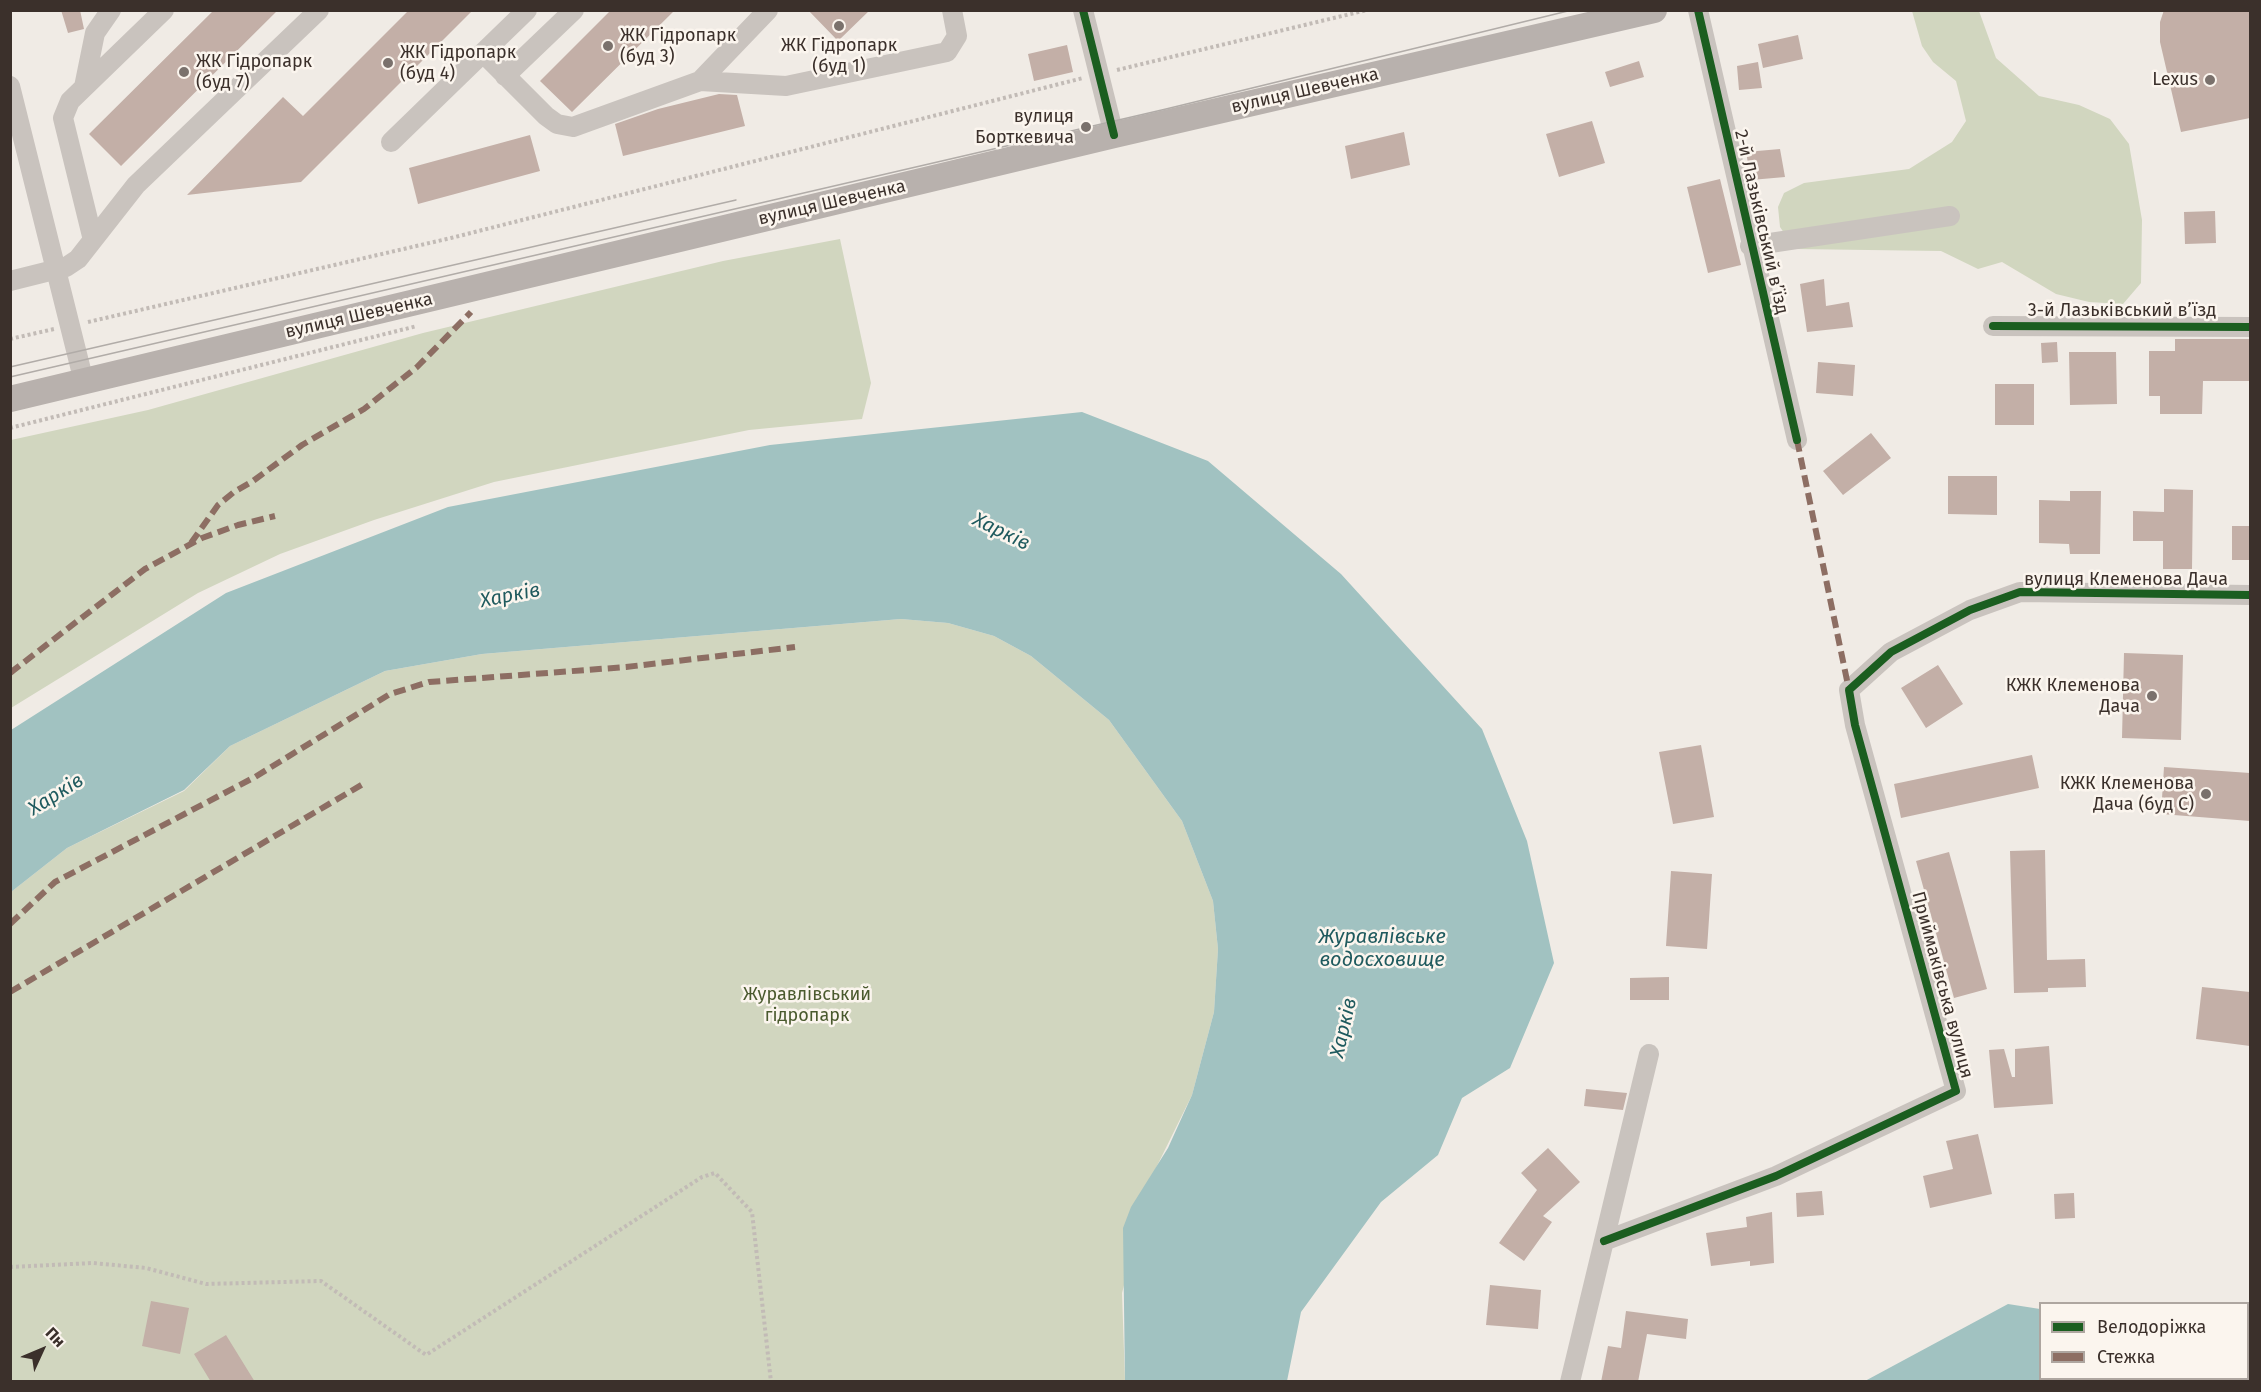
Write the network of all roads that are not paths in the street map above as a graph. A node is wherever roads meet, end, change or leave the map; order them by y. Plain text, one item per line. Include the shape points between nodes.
1 (111, 10) edge
2 (164, 10) edge
3 (319, 10) edge
4 (527, 10) edge
5 (574, 10) edge
6 (768, 10) edge
7 (952, 10) edge
8 (1083, 10) edge
9 (1654, 10) edge
10 (1698, 10) edge
11 (483, 53) junction
12 (505, 76) junction
13 (700, 81) junction
14 (10, 86) edge
15 (84, 87) junction
16 (1114, 135) junction
17 (391, 142) dead end
18 (1950, 216) dead end
19 (93, 240) junction
20 (1750, 246) junction
21 (55, 270) junction
22 (10, 281) edge
23 (1993, 326) dead end
24 (2250, 327) edge
25 (84, 382) junction
26 (10, 399) edge
27 (1797, 440) dead end
28 (2250, 595) edge
29 (1849, 690) joint
30 (1649, 1054) dead end
31 (1604, 1241) junction
32 (1570, 1382) edge

1 - 15 street via 95,33
2 - 15 street
3 - 19 street via 136,185
4 - 11 street
5 - 12 street
6 - 13 street
7 - 13 street via 957,36 947,52 786,86
8 - 16 street
9 - 16 main road, вулиця Шевченка
10 - 20 street, 2-й Лазьківський в’їзд
11 - 12 street
11 - 17 street
12 - 13 street via 557,124 573,127
14 - 21 street
15 - 19 street via 70,101 63,118
16 - 25 main road, вулиця Шевченка
18 - 20 street
19 - 21 street via 78,259
20 - 27 street, 2-й Лазьківський в’їзд
21 - 22 street
21 - 25 street
23 - 24 street, 3-й Лазьківський в’їзд
25 - 26 main road, вулиця Шевченка
28 - 29 street, вулиця Клеменова Дача via 2020,592 1970,610 1907,642
29 - 31 street, Приймаківська вулиця via 1855,725 1956,1091 1776,1176
30 - 31 street
31 - 32 street

